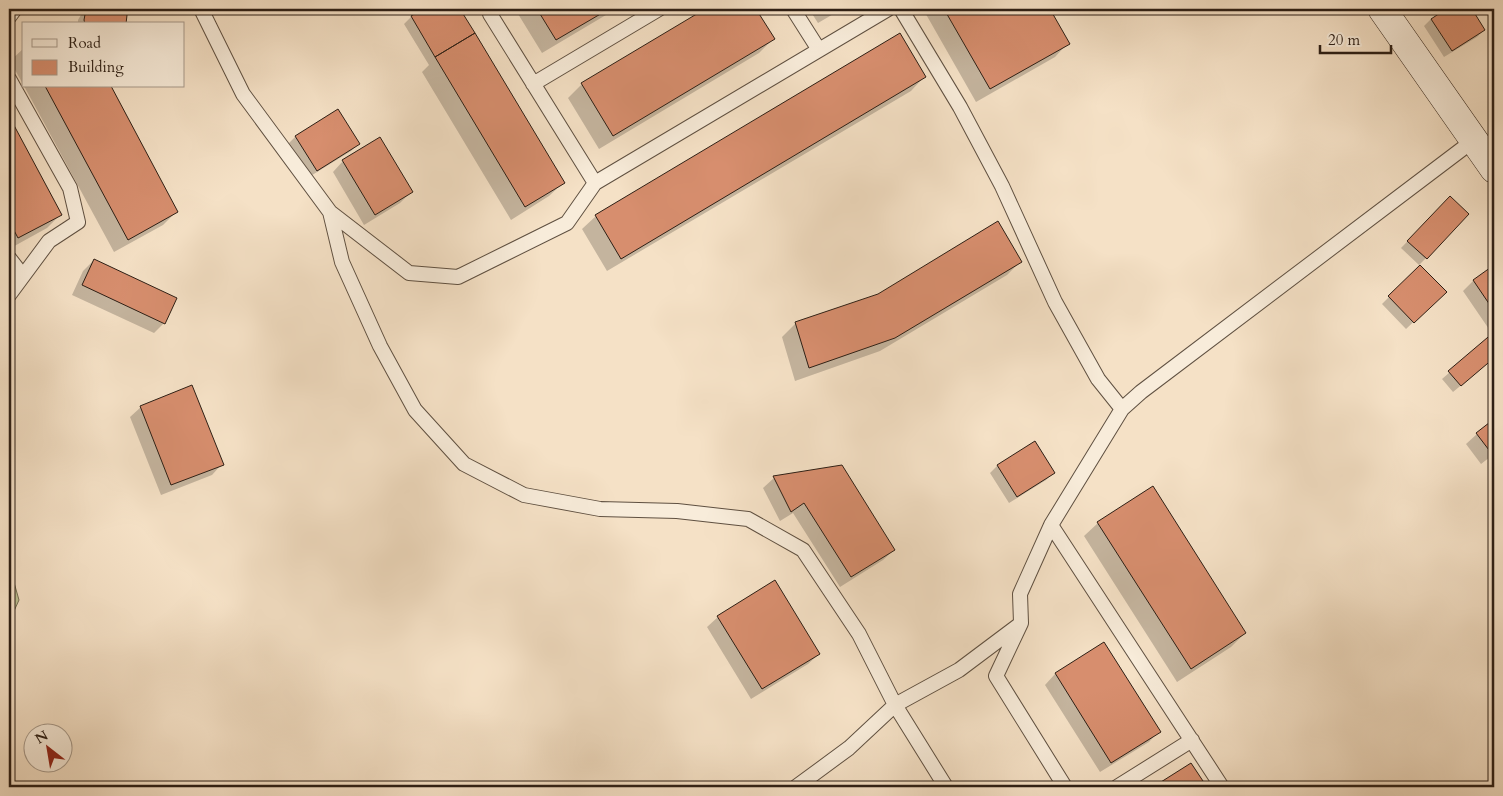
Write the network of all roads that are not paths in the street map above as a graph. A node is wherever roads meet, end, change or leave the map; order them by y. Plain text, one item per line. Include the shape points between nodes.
1 (15, 9) edge
2 (201, 9) edge
3 (490, 9) edge
4 (659, 9) edge
5 (793, 9) edge
6 (888, 9) edge
7 (901, 9) edge
8 (1382, 9) edge
9 (9, 16) edge
10 (819, 50) junction
11 (9, 79) edge
12 (533, 84) junction
13 (1474, 140) junction
14 (1494, 169) edge
15 (595, 183) junction
16 (330, 212) junction
17 (9, 258) edge
18 (23, 276) junction
19 (9, 295) edge
20 (1122, 409) junction
21 (1051, 526) junction
22 (1021, 623) junction
23 (895, 705) junction
24 (1192, 740) junction
25 (796, 787) edge
26 (946, 787) edge
27 (1065, 787) edge
28 (1117, 787) edge
29 (1222, 787) edge

1 - 9 lane
2 - 16 lane via 243,94
3 - 12 lane
4 - 12 lane
5 - 10 lane
6 - 10 lane
7 - 20 lane via 960,107 1002,186 1055,302 1098,379
8 - 13 main road
10 - 15 lane
11 - 18 lane via 70,188 78,222 49,240
12 - 15 lane
13 - 14 main road
13 - 20 lane
15 - 16 lane via 567,223 458,277 409,273
16 - 23 lane via 342,262 380,346 415,410 464,464 524,495 600,509 677,511 748,519 803,550 859,634
17 - 18 lane
18 - 19 lane
20 - 21 lane
21 - 22 lane via 1020,594
21 - 24 lane
22 - 23 lane via 959,670
22 - 27 lane via 996,676
23 - 25 lane via 849,748
23 - 26 lane
24 - 28 lane
24 - 29 lane

